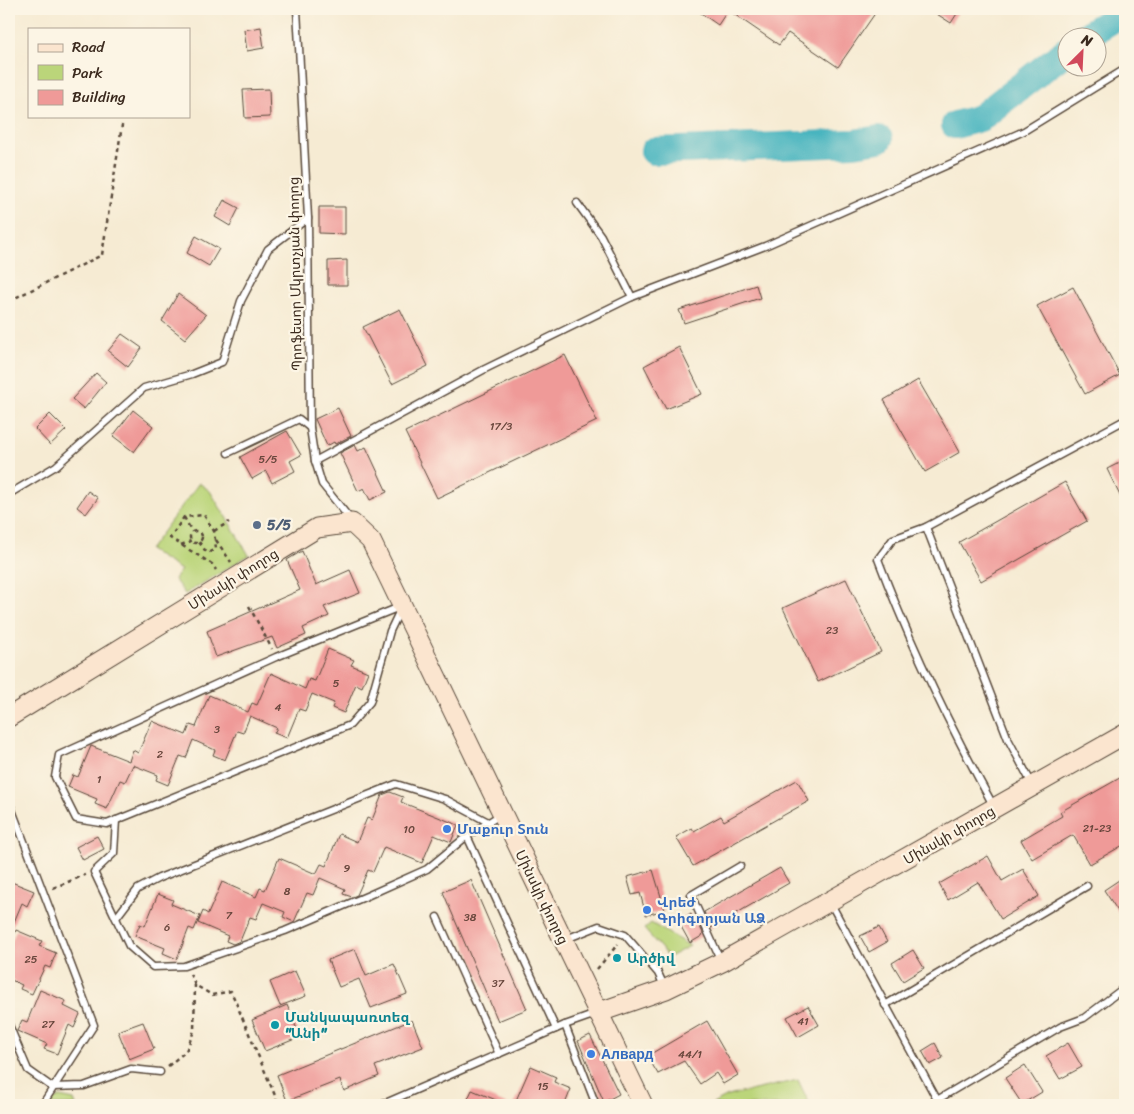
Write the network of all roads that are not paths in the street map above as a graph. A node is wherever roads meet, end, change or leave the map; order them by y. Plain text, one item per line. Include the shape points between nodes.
1 (297, 9) edge
2 (1125, 69) edge
3 (577, 203) dead end
4 (308, 218) junction
5 (632, 297) junction
6 (1125, 420) edge
7 (310, 428) junction
8 (228, 453) dead end
9 (315, 461) junction
10 (9, 494) edge
11 (356, 526) junction
12 (926, 526) junction
13 (402, 606) junction
14 (9, 717) edge
15 (1125, 734) edge
16 (1034, 785) junction
17 (9, 802) edge
18 (995, 808) junction
19 (12, 812) junction
20 (495, 818) junction
21 (9, 819) edge
22 (116, 820) junction
23 (467, 836) junction
24 (740, 866) dead end
25 (1088, 886) dead end
26 (830, 903) junction
27 (437, 917) dead end
28 (116, 918) junction
29 (564, 940) junction
30 (722, 962) junction
31 (1125, 987) edge
32 (666, 989) junction
33 (885, 1005) junction
34 (597, 1013) junction
35 (9, 1025) edge
36 (565, 1025) junction
37 (556, 1029) junction
38 (499, 1054) junction
39 (160, 1072) road end
40 (52, 1087) junction
41 (939, 1103) edge
42 (42, 1105) edge
43 (381, 1105) edge
44 (596, 1105) edge
45 (643, 1105) edge

1 - 4 lane, Պրոֆեսոր Մկրտչյան փողոց
2 - 5 lane via 1024,131 765,246
3 - 5 lane via 601,236
4 - 7 lane, Պրոֆեսոր Մկրտչյան փողոց
4 - 10 lane via 268,249 241,301 222,362 144,388 56,466
5 - 9 lane via 485,369
6 - 12 lane
7 - 8 lane via 299,420
7 - 9 lane, Պրոֆեսոր Մկրտչյան փողոց
9 - 11 lane, Պրոֆեսոր Մկրտչյան փողոց via 322,484
11 - 13 main road, Մինսկի փողոց via 370,541
11 - 14 main road, Մինսկի փողոց via 347,523 317,528
12 - 16 lane via 1008,739
12 - 18 lane via 893,539 878,559 904,627 958,741
13 - 20 main road, Մինսկի փողոց
13 - 22 lane via 390,631 370,702 350,725
13 - 22 lane via 276,657 59,755 55,777 76,819 107,824
15 - 16 main road, Մինսկի փողոց
16 - 18 main road, Մինսկի փողոց
17 - 19 lane
18 - 26 main road, Մինսկի փողոց
19 - 21 lane
19 - 40 lane via 94,1025
20 - 23 lane
20 - 28 lane via 396,784 159,878 138,889
20 - 29 main road, Մինսկի փողոց
22 - 28 lane via 114,853 94,872
23 - 28 lane via 427,870 285,931 186,966 153,967 129,946
23 - 37 lane
24 - 30 lane via 691,895
25 - 33 lane
26 - 30 main road, Մինսկի փողոց
26 - 33 lane
27 - 38 lane
29 - 32 lane via 598,926 625,935 658,973
29 - 34 main road, Մինսկի փողոց
30 - 32 main road, Մինսկի փողոց
31 - 41 lane via 1084,1018 1060,1027
32 - 34 main road, Մինսկի փողոց
33 - 41 lane
34 - 36 lane
34 - 45 main road
35 - 40 lane via 28,1070
36 - 37 lane
36 - 44 lane
37 - 38 lane
38 - 43 lane
39 - 40 lane via 131,1069 84,1086
40 - 42 lane

